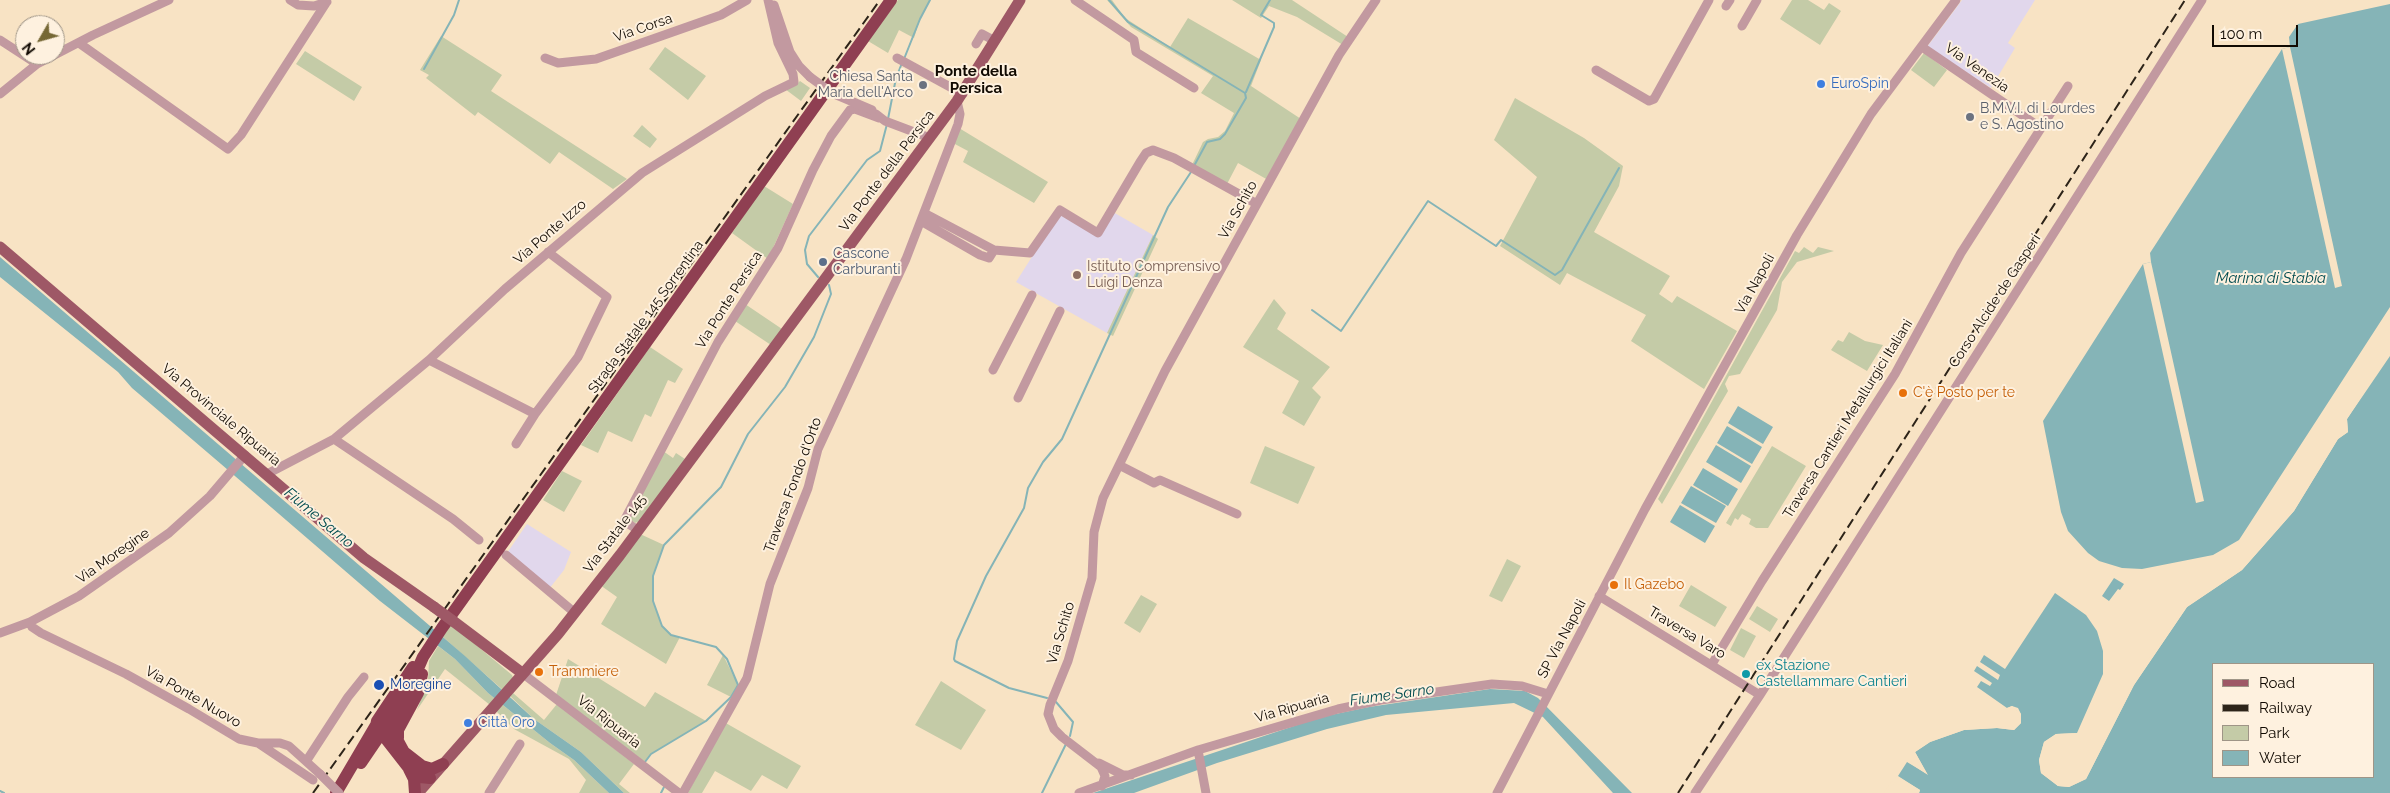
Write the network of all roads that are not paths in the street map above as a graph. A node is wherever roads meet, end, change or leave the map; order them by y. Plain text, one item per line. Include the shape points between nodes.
1 (170, 0) edge
2 (290, 0) edge
3 (746, 0) edge
4 (768, 0) edge
5 (772, 0) edge
6 (891, 0) edge
7 (1020, 0) edge
8 (1075, 0) edge
9 (1376, 0) edge
10 (1709, 0) edge
11 (1757, 0) edge
12 (1956, 0) edge
13 (2202, 0) edge
14 (327, 1) edge
15 (1742, 26) dead end
16 (0, 40) edge
17 (995, 42) junction
18 (79, 43) junction
19 (976, 44) dead end
20 (1922, 47) junction
21 (15, 50) edge
22 (65, 50) edge
23 (545, 58) dead end
24 (897, 58) dead end
25 (36, 65) edge
26 (1596, 70) dead end
27 (2068, 86) dead end
28 (1194, 88) dead end
29 (0, 94) edge
30 (960, 98) junction
31 (885, 121) junction
32 (2041, 128) junction
33 (930, 138) junction
34 (1257, 204) junction
35 (922, 217) junction
36 (0, 247) edge
37 (548, 252) junction
38 (822, 282) joint
39 (1032, 295) dead end
40 (1060, 310) dead end
41 (430, 360) junction
42 (993, 370) dead end
43 (1018, 398) dead end
44 (535, 414) junction
45 (334, 439) junction
46 (516, 444) dead end
47 (245, 455) junction
48 (1119, 466) junction
49 (267, 474) junction
50 (1237, 514) dead end
51 (638, 530) junction
52 (479, 540) dead end
53 (506, 554) dead end
54 (1600, 596) junction
55 (575, 613) junction
56 (30, 622) junction
57 (448, 625) junction
58 (0, 633) edge
59 (429, 649) junction
60 (1712, 664) junction
61 (364, 677) dead end
62 (518, 677) junction
63 (1548, 694) junction
64 (1760, 695) junction
65 (381, 728) junction
66 (398, 738) junction
67 (258, 744) junction
68 (520, 744) dead end
69 (1198, 750) junction
70 (307, 760) junction
71 (1097, 762) junction
72 (443, 764) junction
73 (422, 766) junction
74 (408, 767) junction
75 (1132, 775) junction
76 (430, 778) junction
77 (313, 780) dead end
78 (1102, 786) junction
79 (1206, 789) edge
80 (338, 793) edge
81 (416, 793) edge
82 (490, 793) edge
83 (679, 793) edge
84 (683, 793) edge
85 (1079, 793) edge
86 (1496, 793) edge
87 (1695, 793) edge

1 - 18 street
2 - 14 street via 298,5 314,6
3 - 23 street, Via Corsa via 715,17 596,58 558,63
4 - 37 street, Via Ponte Izzo via 778,43 794,82 765,96 658,162
5 - 31 street, bridge via 790,52 810,77 832,93 872,110
6 - 57 highway, Strada Statale 145 Sorrentina
7 - 17 main road, Via Ponte della Persica
8 - 28 street via 1134,40 1135,52
9 - 34 street, Via Schito via 1339,55
10 - 26 street via 1654,99 1649,102
11 - 15 street
12 - 20 street, Via Napoli
13 - 64 street, Corso Alcide de Gasperi
14 - 18 street via 241,135 228,149
16 - 21 street
17 - 19 street via 982,34
17 - 30 main road, Via Ponte della Persica
18 - 22 street
20 - 32 street, Via Venezia
20 - 54 street, Via Napoli via 1871,114 1797,235
24 - 30 street
25 - 29 street
27 - 32 street, Traversa Cantieri Metallurgici Italiani
30 - 33 main road, Via Ponte della Persica
30 - 35 street, Traversa Fondo d'Orto via 958,124
31 - 33 street
31 - 51 street, Via Ponte Persica via 850,110 831,136 778,248 718,342 625,518
32 - 60 street, Traversa Cantieri Metallurgici Italiani via 1961,253 1895,374
33 - 38 main road, Via Ponte della Persica
34 - 35 street via 1153,150 1146,153 1140,162 1098,233 1060,210 1030,253 994,250 988,258
34 - 48 street, Via Schito via 1165,371
35 - 84 street, Traversa Fondo d'Orto via 906,259 818,449 808,488 770,584 747,678
36 - 47 main road, Via Provinciale Ripuaria
37 - 41 street, Via Ponte Izzo
37 - 44 street via 607,297 578,357
38 - 51 main road, Via Statale 145
39 - 42 street
40 - 43 street
41 - 44 street
41 - 45 street, Via Ponte Izzo
44 - 46 street
45 - 49 street, Via Ponte Izzo
45 - 52 street
47 - 49 main road, Via Provinciale Ripuaria
47 - 56 street, Via Moregine via 188,517 169,532 79,596
48 - 50 street via 1154,483 1160,480
48 - 71 street, Via Schito via 1103,498 1094,532 1092,578 1068,661 1048,714 1054,729 1062,737
49 - 57 main road, Via Provinciale Ripuaria, bridge via 364,558 434,606
51 - 55 main road, Via Statale 145
53 - 55 street
54 - 60 street, Traversa Varo
54 - 63 street, SP Via Napoli
55 - 62 main road, Via Statale 145
56 - 58 street, Via Moregine
56 - 67 street, Via Ponte Nuovo via 41,633 189,709 229,734
57 - 59 highway, Strada Statale 145 Sorrentina
57 - 62 main road, Via Provinciale Ripuaria
59 - 65 highway, Strada Statale 145 Sorrentina via 415,664
59 - 66 highway via 418,693 398,730
60 - 64 street, Traversa Varo
61 - 70 street
62 - 72 main road, Via Statale 145
62 - 83 street, Via Ripuaria
63 - 69 street, Via Ripuaria via 1522,686 1492,684 1381,700 1323,712
63 - 86 street, SP Via Napoli
64 - 87 street, Corso Alcide de Gasperi
65 - 66 highway via 389,726
65 - 74 highway via 383,738
65 - 80 highway, Strada Statale 145 Sorrentina
66 - 73 highway via 404,752
67 - 70 street, Via Ponte Nuovo via 285,744
67 - 77 street
68 - 82 street
69 - 75 street, Via Ripuaria
69 - 79 street
70 - 80 street, Via Ponte Nuovo, bridge
71 - 75 street, Via Schito via 1124,775
71 - 78 street via 1104,772
72 - 73 highway via 432,769
72 - 76 main road, Via Statale 145
73 - 76 highway
74 - 76 highway via 420,777
74 - 81 highway
75 - 78 street, Via Ripuaria
76 - 81 main road, Via Statale 145
78 - 85 street, Via Ripuaria

